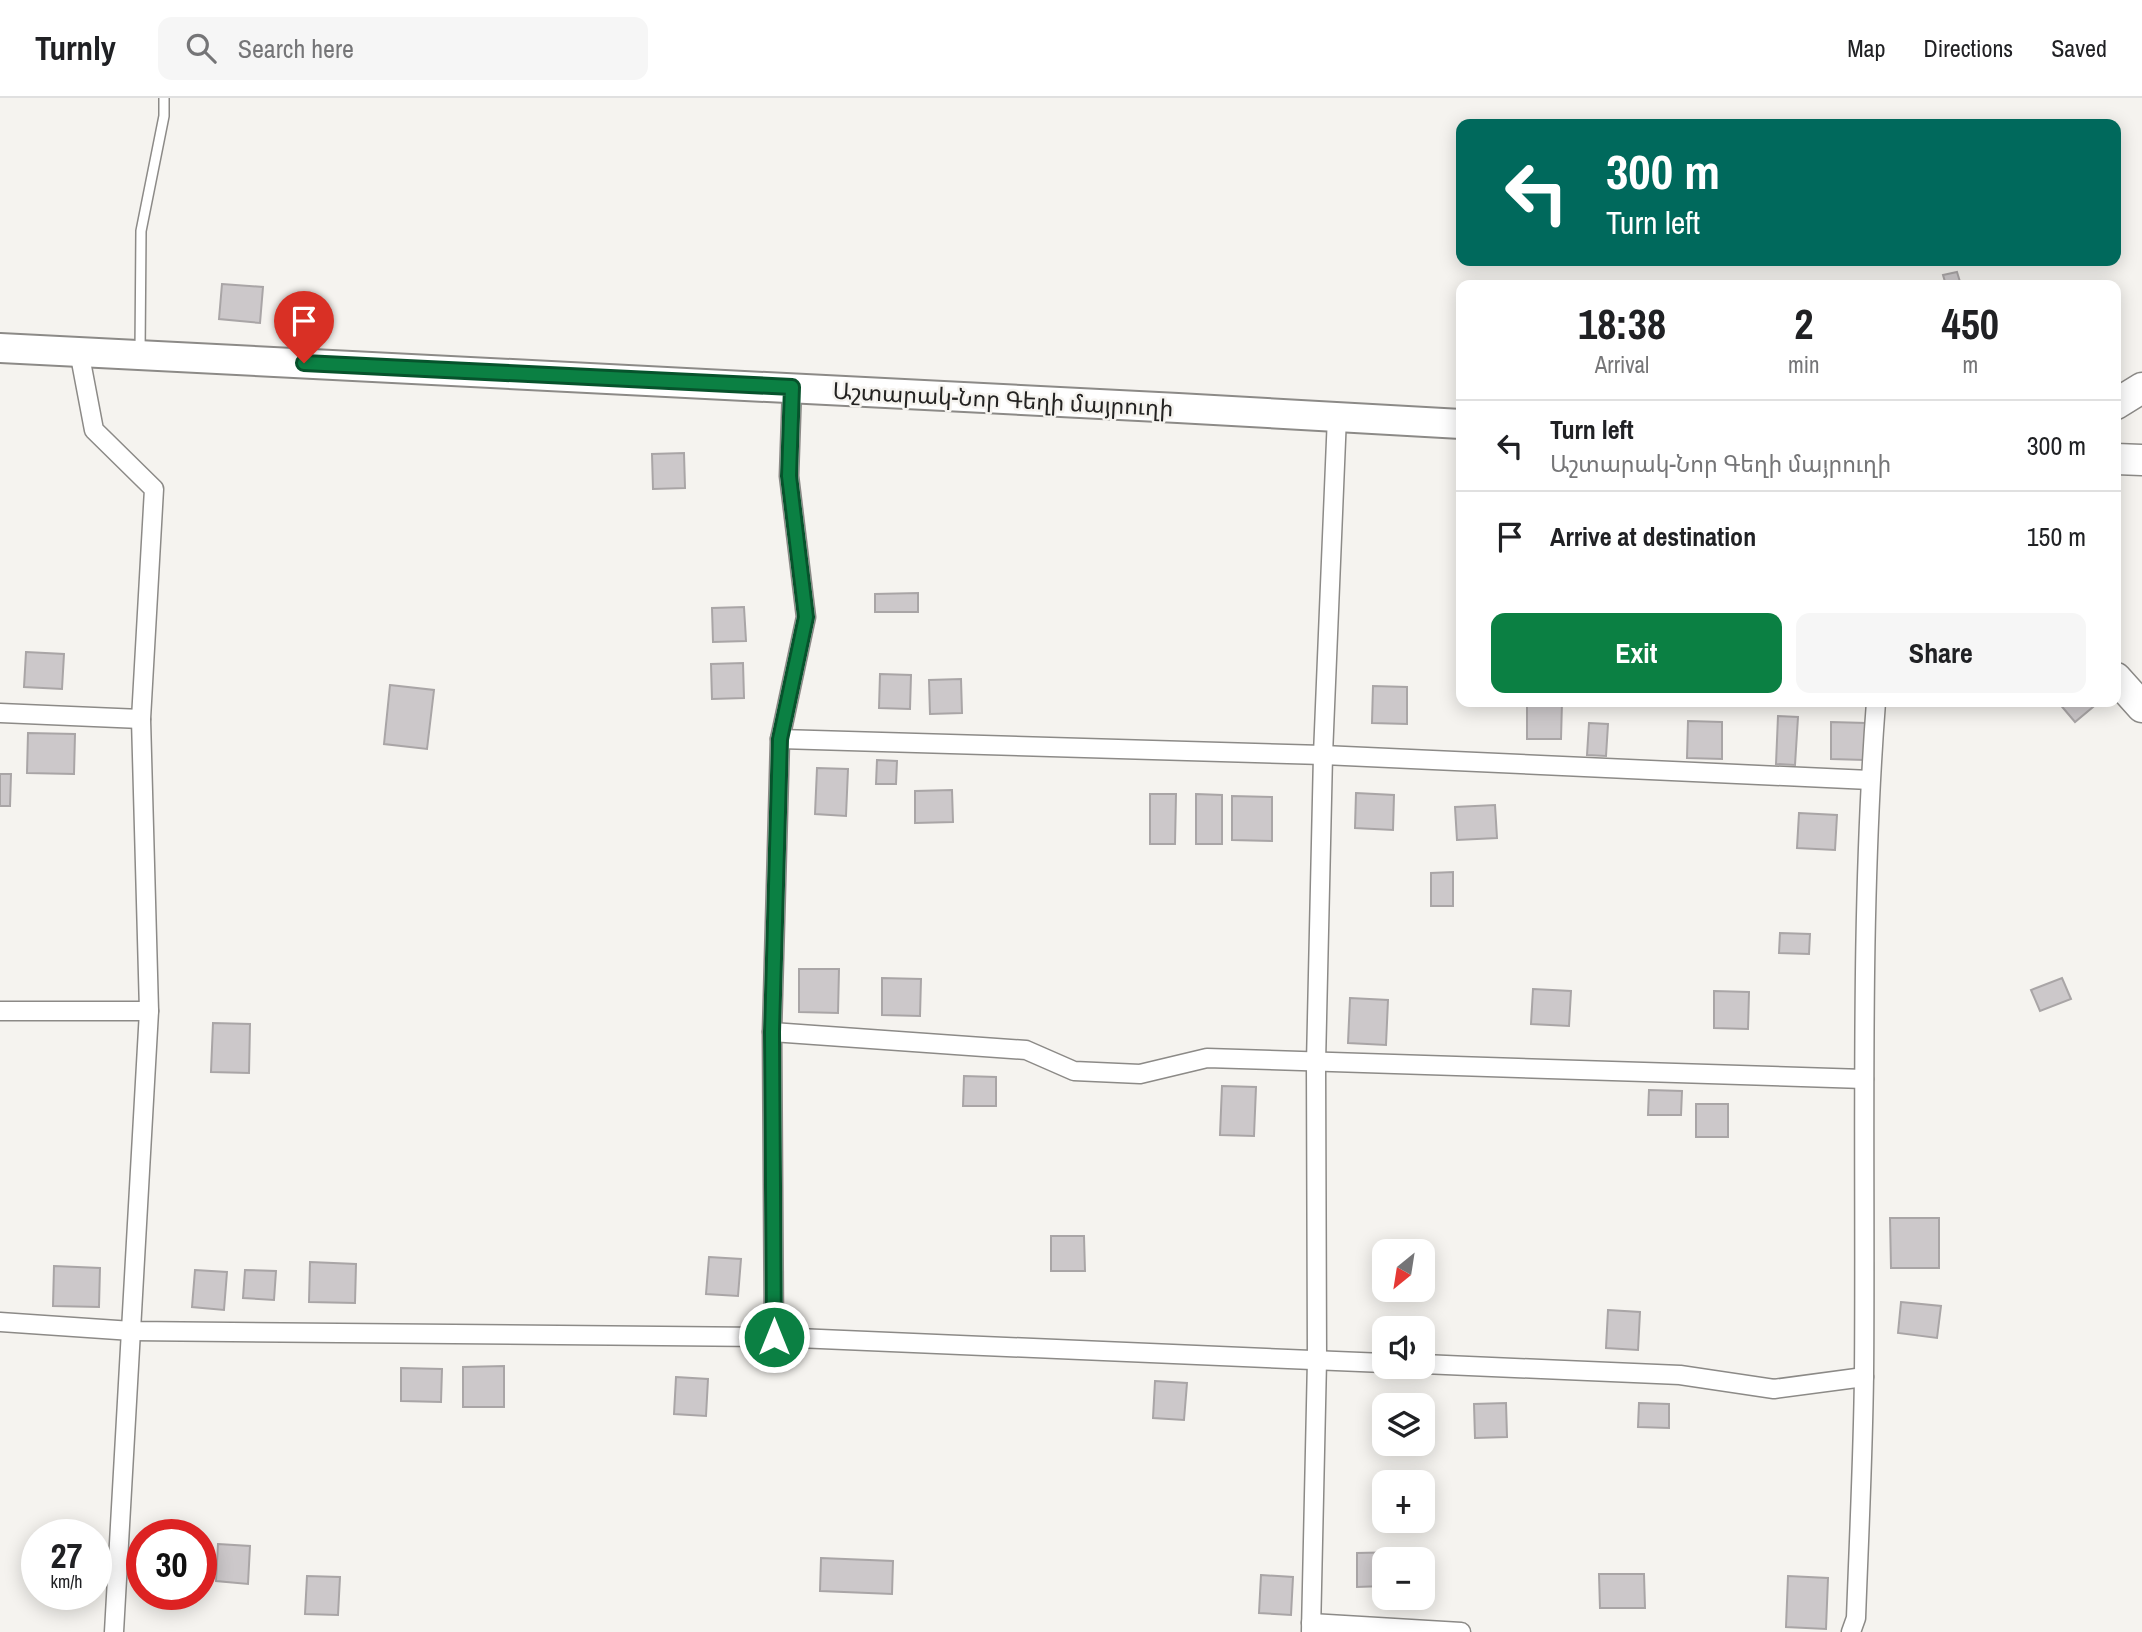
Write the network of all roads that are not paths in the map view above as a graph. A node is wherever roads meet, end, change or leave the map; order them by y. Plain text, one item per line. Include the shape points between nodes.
1 (164, 98) edge
2 (0, 348) edge
3 (79, 351) junction
4 (140, 355) junction
5 (792, 387) junction
6 (2142, 388) edge
7 (2121, 401) edge
8 (1338, 416) junction
9 (1456, 424) edge
10 (2121, 459) edge
11 (2142, 460) edge
12 (2121, 684) edge
13 (1876, 707) edge
14 (2142, 708) edge
15 (0, 713) edge
16 (141, 719) junction
17 (780, 739) junction
18 (1322, 755) junction
19 (1870, 780) junction
20 (0, 1011) edge
21 (149, 1011) junction
22 (772, 1032) junction
23 (1316, 1063) junction
24 (1864, 1079) junction
25 (0, 1322) edge
26 (132, 1331) junction
27 (774, 1337) junction
28 (1317, 1360) junction
29 (1372, 1362) edge
30 (1435, 1365) edge
31 (1864, 1377) junction
32 (1311, 1628) edge
33 (114, 1632) edge
34 (1461, 1632) edge
35 (1851, 1632) edge

1 - 4 lane via 141,231
2 - 3 main road, Աշտարակ-Նոր Գեղի մայրուղի
3 - 4 main road, Աշտարակ-Նոր Գեղի մայրուղի
3 - 16 street via 94,430 153,489
4 - 5 main road, Աշտարակ-Նոր Գեղի մայրուղի
5 - 8 main road, Աշտարակ-Նոր Գեղի մայրուղի
5 - 17 street via 789,476 806,617
6 - 7 highway
8 - 9 main road, Աշտարակ-Նոր Գեղի մայրուղի
8 - 18 street
10 - 11 highway
12 - 14 highway
13 - 19 street
15 - 16 street
16 - 21 street
17 - 18 street
17 - 22 street
18 - 19 street
18 - 23 street
19 - 24 street
20 - 21 street
21 - 26 street
22 - 23 street via 1026,1050 1074,1071 1140,1073 1208,1058
22 - 27 street
23 - 24 street
23 - 28 street
24 - 31 street
25 - 26 street
26 - 27 street
26 - 33 street
27 - 28 street
28 - 29 street
28 - 32 street
30 - 31 street via 1680,1375 1774,1389
31 - 35 street via 1856,1618
32 - 34 street

